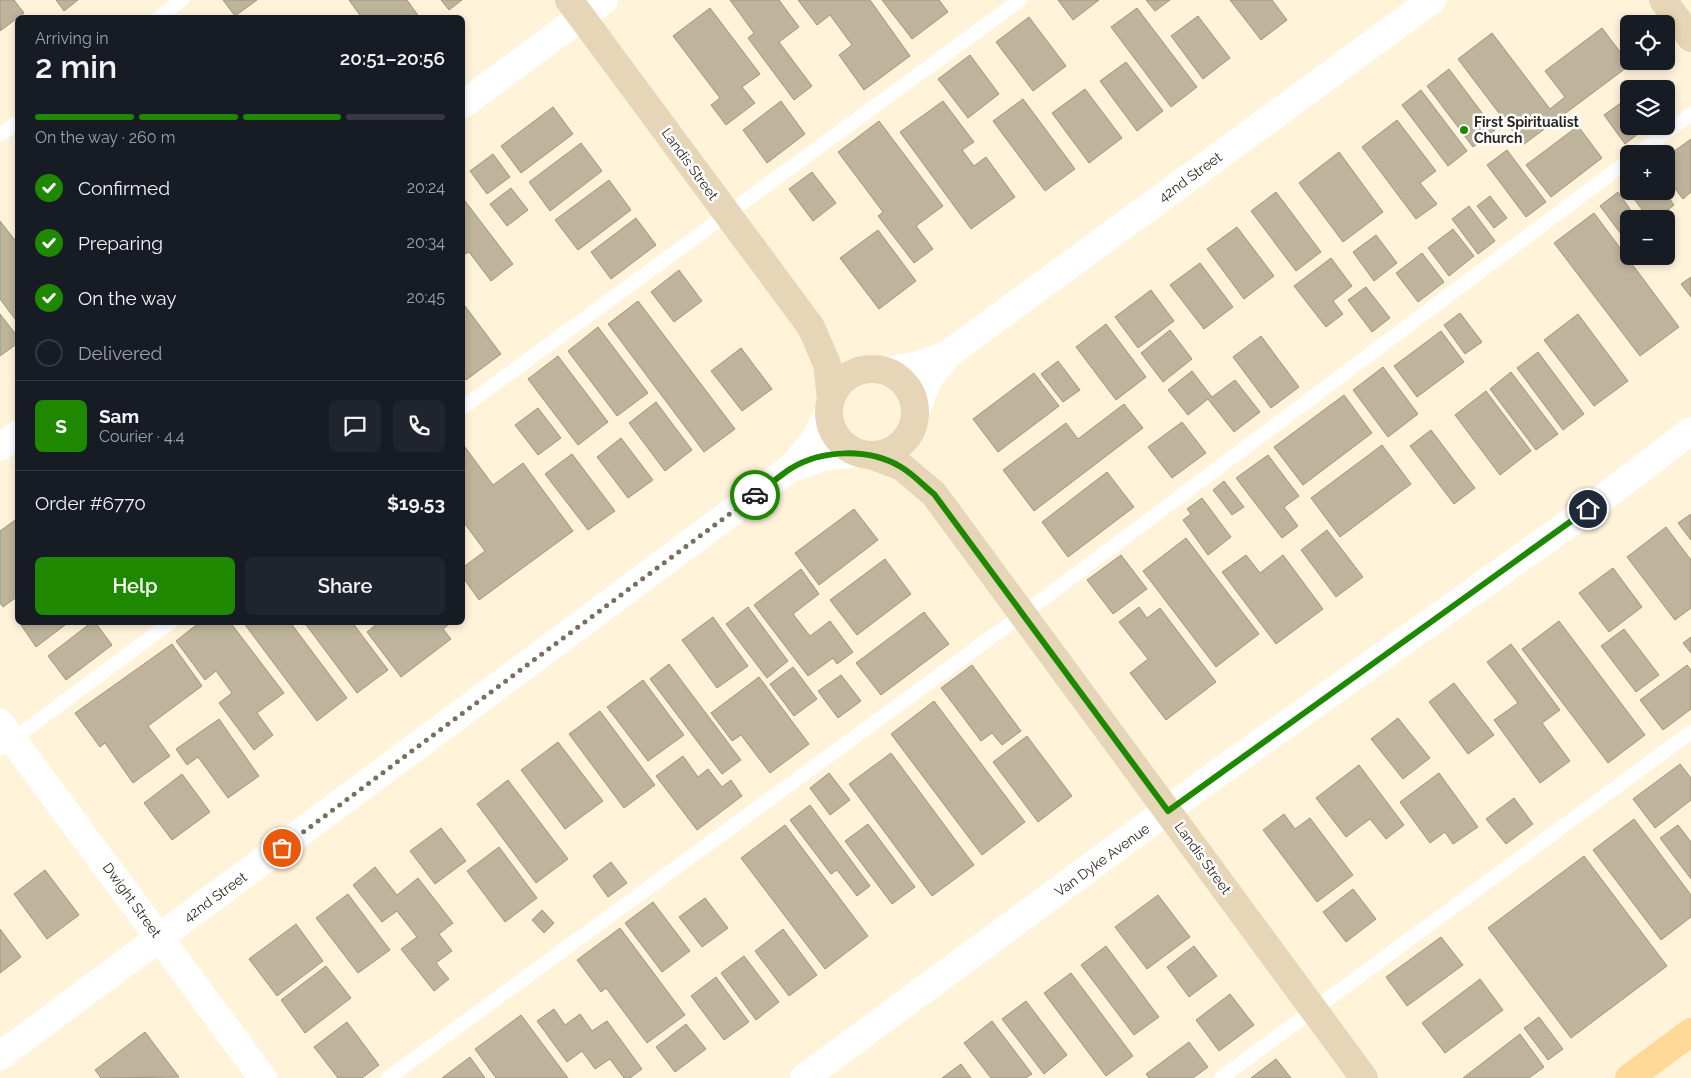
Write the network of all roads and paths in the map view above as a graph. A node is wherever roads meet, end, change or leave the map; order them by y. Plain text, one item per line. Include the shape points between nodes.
1 (182, 0) edge
2 (604, 0) edge
3 (1020, 0) edge
4 (1432, 0) edge
5 (1663, 0) edge
6 (576, 8) edge
7 (162, 15) edge
8 (1691, 38) edge
9 (465, 102) edge
10 (1691, 114) edge
11 (15, 124) edge
12 (0, 135) edge
13 (1649, 145) edge
14 (1620, 167) edge
15 (727, 213) junction
16 (811, 328) junction
17 (948, 354) junction
18 (879, 370) junction
19 (465, 406) edge
20 (830, 406) junction
21 (915, 419) junction
22 (1691, 431) edge
23 (15, 436) edge
24 (0, 447) edge
25 (866, 454) junction
26 (791, 468) junction
27 (934, 494) junction
28 (1023, 614) junction
29 (167, 625) edge
30 (1691, 732) edge
31 (4, 737) edge
32 (1168, 811) junction
33 (160, 938) junction
34 (1314, 1008) junction
35 (1688, 1041) edge
36 (0, 1056) edge
37 (264, 1078) edge
38 (388, 1078) edge
39 (804, 1078) edge
40 (1221, 1078) edge
41 (1364, 1078) edge
42 (1629, 1078) edge

1 - 7 lane
2 - 6 street
3 - 15 lane
4 - 17 street, 42nd Street
5 - 8 street
6 - 9 street
6 - 15 street, Landis Street
10 - 13 lane
11 - 12 lane
14 - 28 lane
15 - 16 street, Landis Street
15 - 19 lane
16 - 18 street, Landis Street via 841,352
16 - 20 street, Landis Street via 826,364
17 - 18 street, 42nd Street via 919,365
17 - 21 street, 42nd Street via 929,378
18 - 20 street via 859,371 847,377 837,387
18 - 21 street via 897,377 907,387 914,399
20 - 25 street via 831,426 837,438 847,447
20 - 26 street, 42nd Street via 814,441
21 - 25 street via 907,438 898,447 886,454
21 - 27 street, Landis Street via 919,455
22 - 32 street, Van Dyke Avenue via 1574,520
23 - 24 street
25 - 26 street, 42nd Street via 825,456
25 - 27 street, Landis Street via 902,467
26 - 33 street, 42nd Street
27 - 28 street, Landis Street
28 - 32 street, Landis Street
28 - 38 lane
29 - 31 lane
30 - 34 lane
31 - 33 street, Dwight Street
32 - 34 street, Landis Street
32 - 39 street, Van Dyke Avenue
33 - 36 street, 42nd Street
33 - 37 street, Dwight Street
34 - 40 lane
34 - 41 street, Landis Street
35 - 42 main road

